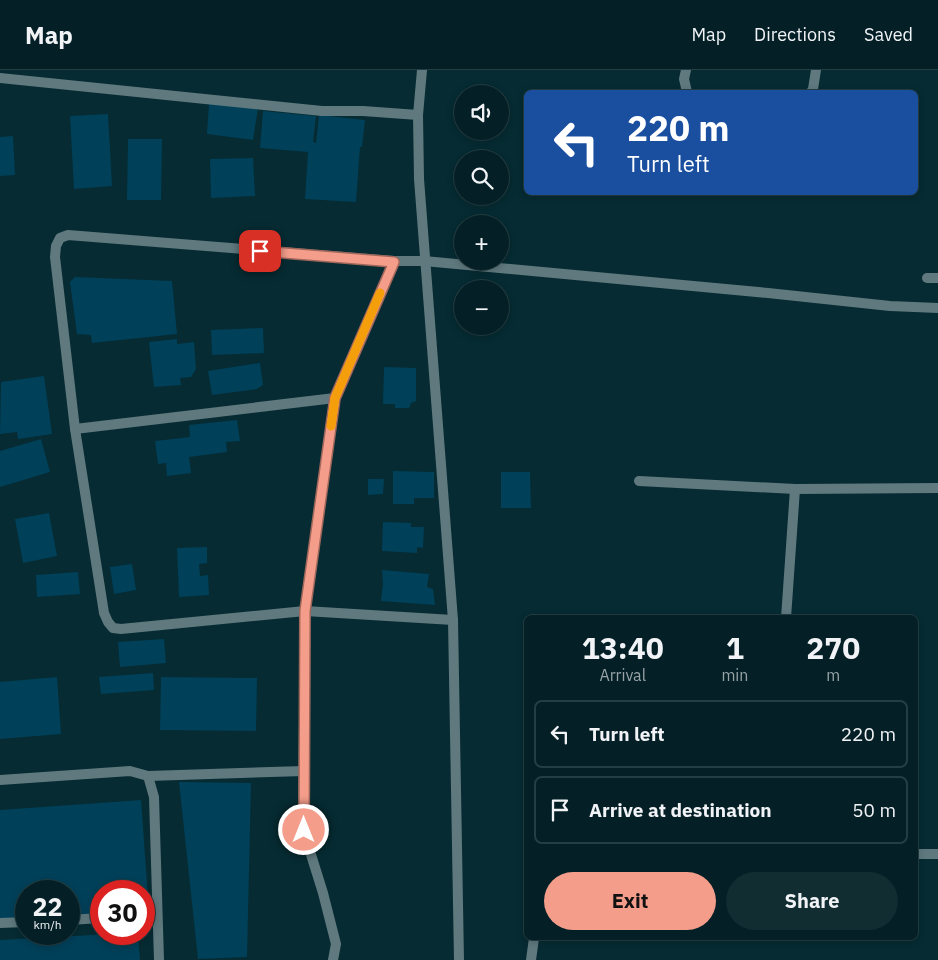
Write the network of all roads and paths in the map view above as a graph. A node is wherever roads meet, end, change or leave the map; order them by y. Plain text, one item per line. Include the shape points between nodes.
1 (422, 70) edge
2 (686, 70) edge
3 (816, 70) edge
4 (0, 78) edge
5 (686, 90) edge
6 (812, 90) edge
7 (418, 115) junction
8 (424, 261) junction
9 (394, 262) junction
10 (938, 308) edge
11 (335, 398) junction
12 (75, 429) junction
13 (639, 482) dead end
14 (938, 488) edge
15 (795, 489) junction
16 (305, 611) junction
17 (786, 615) edge
18 (454, 620) junction
19 (304, 771) junction
20 (148, 776) junction
21 (0, 780) edge
22 (918, 854) edge
23 (938, 854) edge
24 (157, 916) joint
25 (15, 922) edge
26 (0, 923) edge
27 (534, 940) edge
28 (159, 960) edge
29 (333, 960) edge
30 (459, 960) edge
31 (531, 960) edge

1 - 7 street
2 - 5 street
3 - 6 street
4 - 7 street via 322,111
7 - 8 street
8 - 9 street
8 - 10 street
8 - 18 street
9 - 11 street
9 - 12 street via 68,235 60,238 55,257
11 - 12 street
11 - 16 street
12 - 16 street via 104,614 113,628
13 - 15 street
14 - 15 street
15 - 17 street
16 - 18 street
16 - 19 street
18 - 30 street
19 - 20 street
19 - 29 street via 304,830 336,944
20 - 21 street via 130,771
20 - 24 street via 154,797
22 - 23 street
24 - 28 street
25 - 26 street
27 - 31 street

